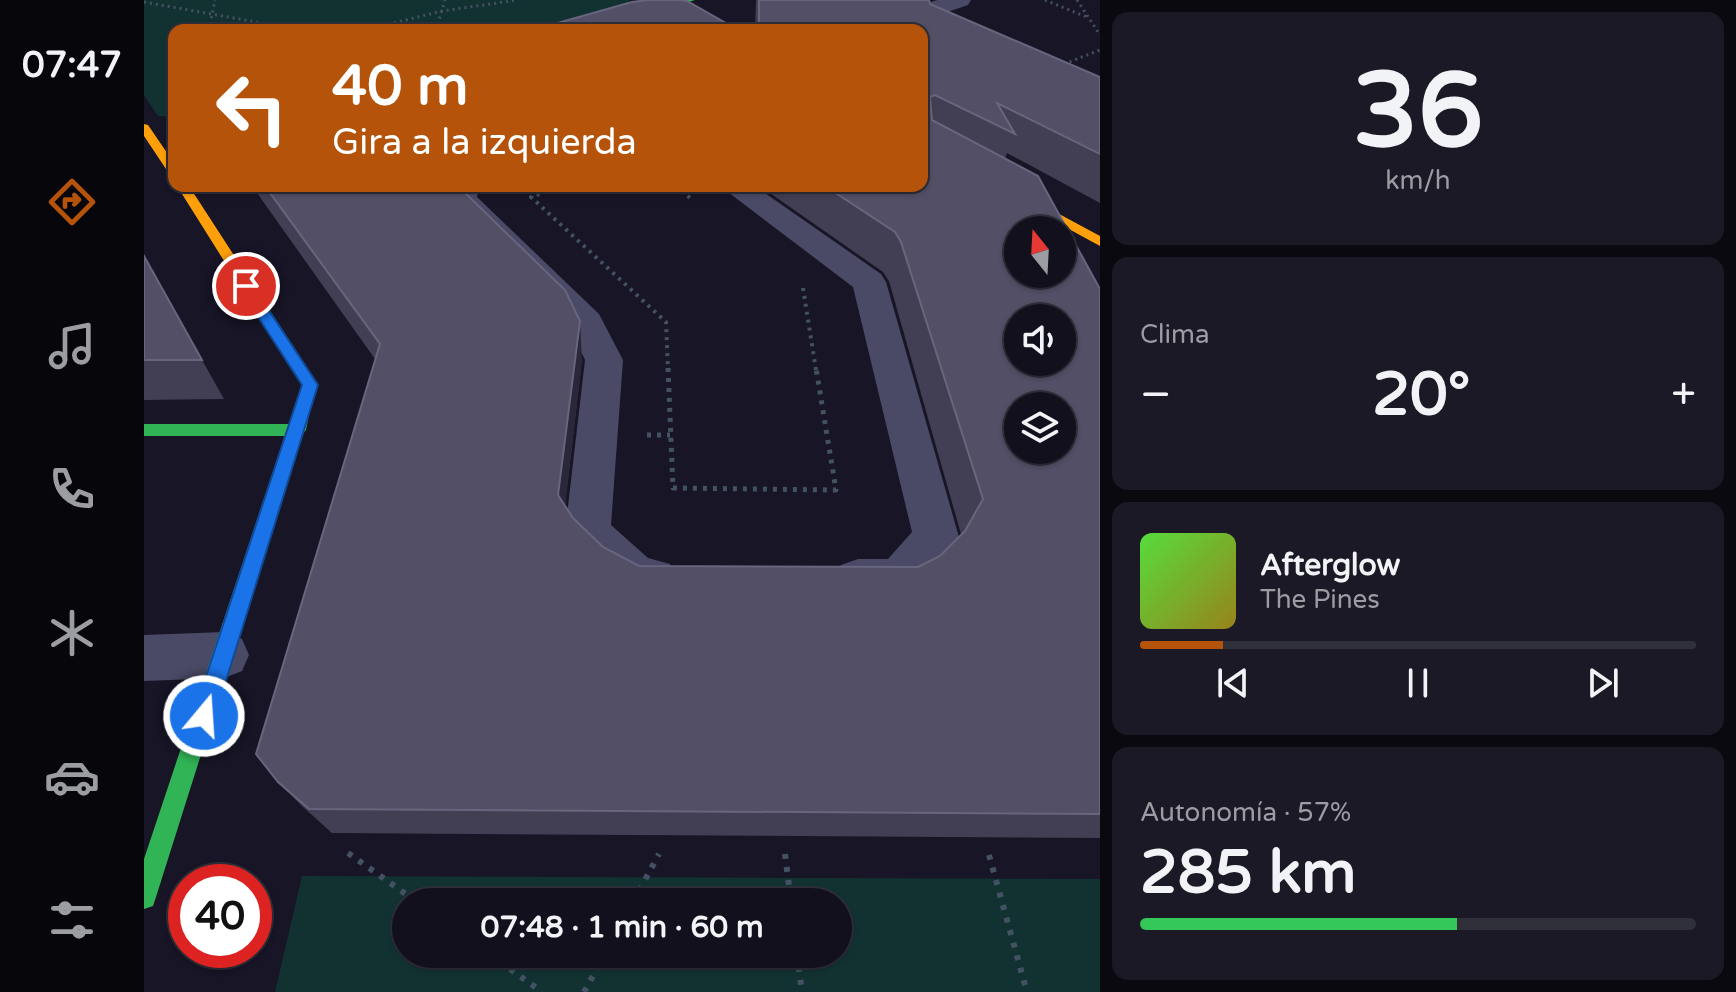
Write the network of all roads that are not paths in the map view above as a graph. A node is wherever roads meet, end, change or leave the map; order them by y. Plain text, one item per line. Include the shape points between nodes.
1 (960, 0) edge
2 (684, 5) edge
3 (610, 24) edge
4 (914, 24) edge
5 (928, 31) edge
6 (945, 39) edge
7 (144, 127) edge
8 (928, 147) edge
9 (168, 156) edge
10 (187, 192) edge
11 (463, 192) edge
12 (743, 192) edge
13 (1050, 216) edge
14 (1076, 230) edge
15 (1100, 242) edge
16 (1076, 244) edge
17 (1082, 251) edge
18 (144, 430) edge
19 (298, 430) junction
20 (684, 578) edge
21 (823, 579) edge
22 (224, 655) junction
23 (144, 658) edge
24 (144, 897) edge

1 - 4 street via 903,19
2 - 3 street
5 - 6 street
7 - 9 street
8 - 13 street
10 - 19 street via 310,385
11 - 20 street via 461,199 586,322 604,360 588,532 638,578
12 - 21 street via 869,282 936,537 900,579
14 - 15 street
16 - 17 street
18 - 19 street
19 - 22 street
22 - 23 street
22 - 24 street

